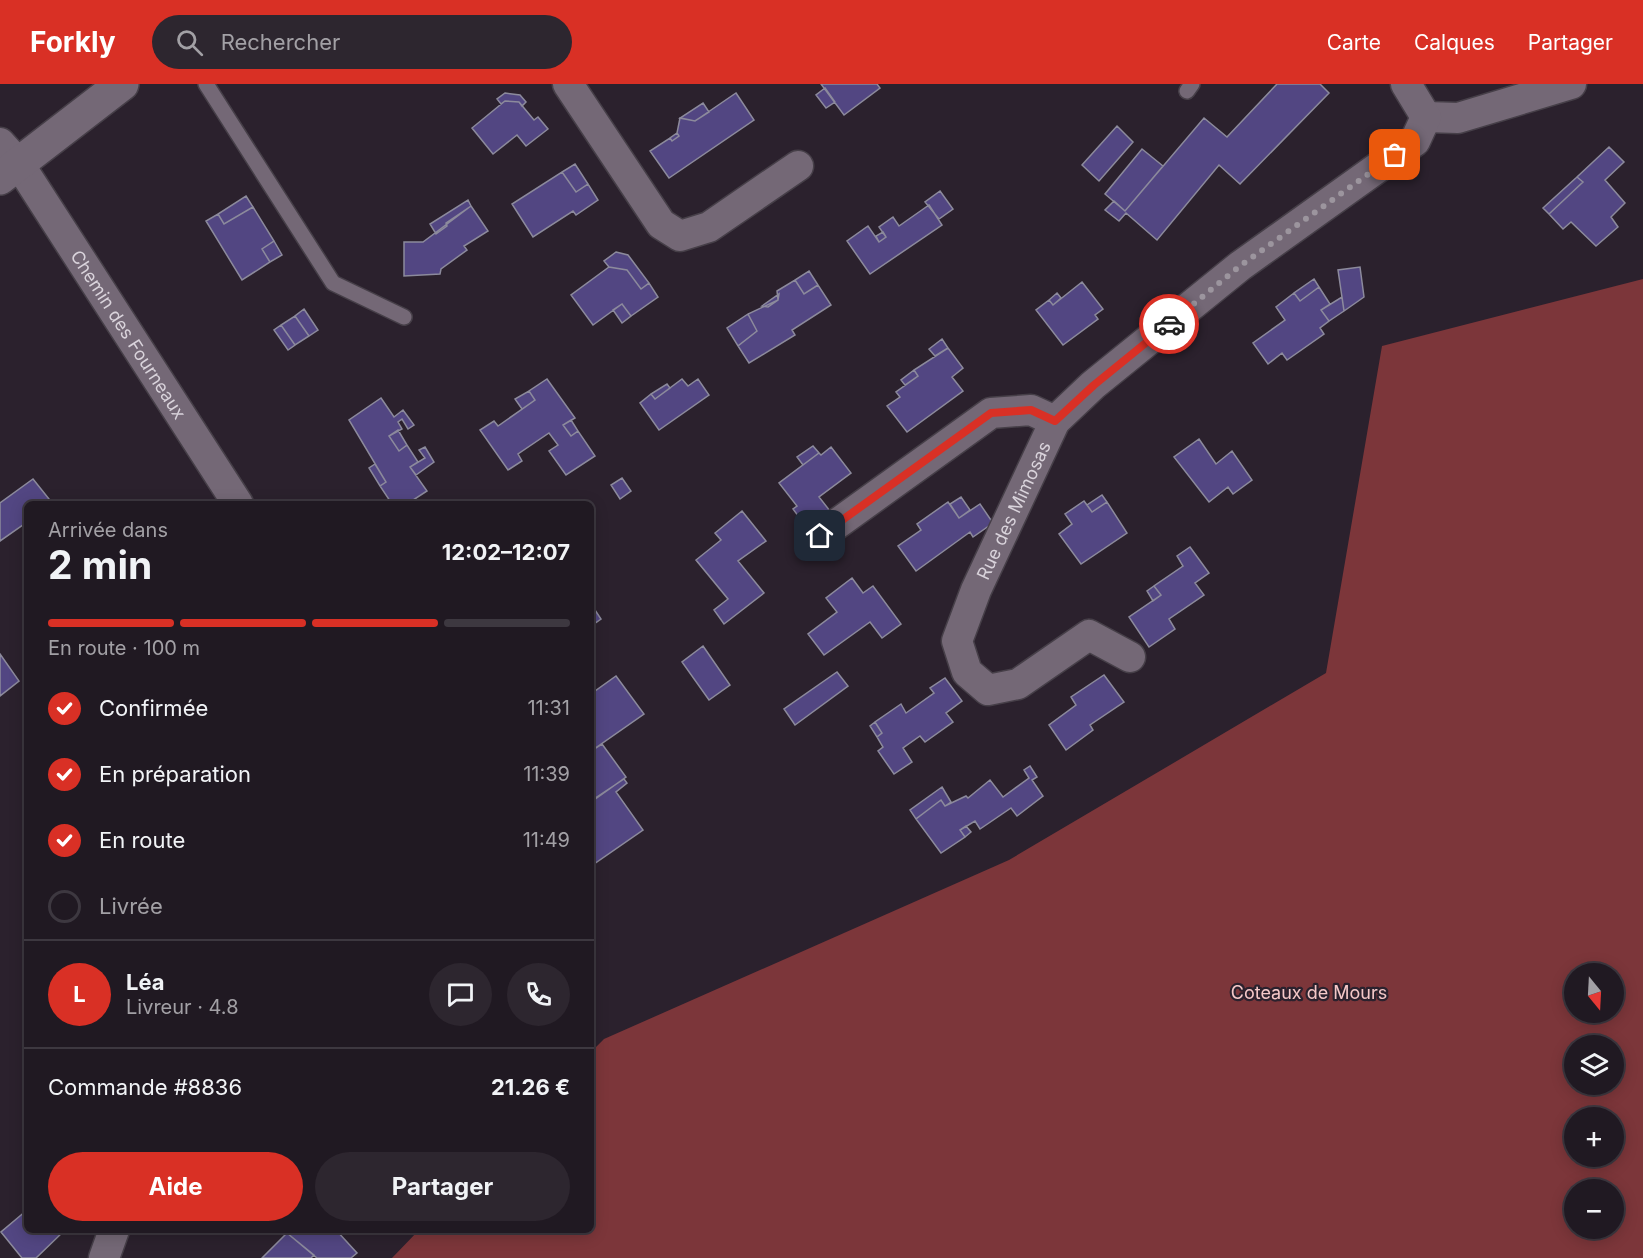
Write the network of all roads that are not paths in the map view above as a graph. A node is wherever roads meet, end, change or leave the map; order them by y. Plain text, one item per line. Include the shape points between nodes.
1 (122, 84) edge
2 (206, 84) edge
3 (568, 84) edge
4 (1407, 84) edge
5 (1571, 84) edge
6 (1426, 117) junction
7 (6, 162) edge
8 (798, 166) dead end
9 (404, 317) dead end
10 (1055, 421) junction
11 (236, 501) edge
12 (820, 536) dead end
13 (1130, 657) dead end
14 (113, 1233) edge
15 (104, 1258) edge

1 - 7 street
2 - 9 lane via 333,283
3 - 8 street via 661,224 680,236 709,227
4 - 6 street
5 - 6 street via 1458,118
6 - 10 street, Rue des Mimosas via 1415,141 1240,266
7 - 11 street, Chemin des Fourneaux
10 - 12 street via 1031,410 991,413
10 - 13 street, Rue des Mimosas via 976,590 957,640 967,672 988,690 1018,684 1089,635
14 - 15 street

